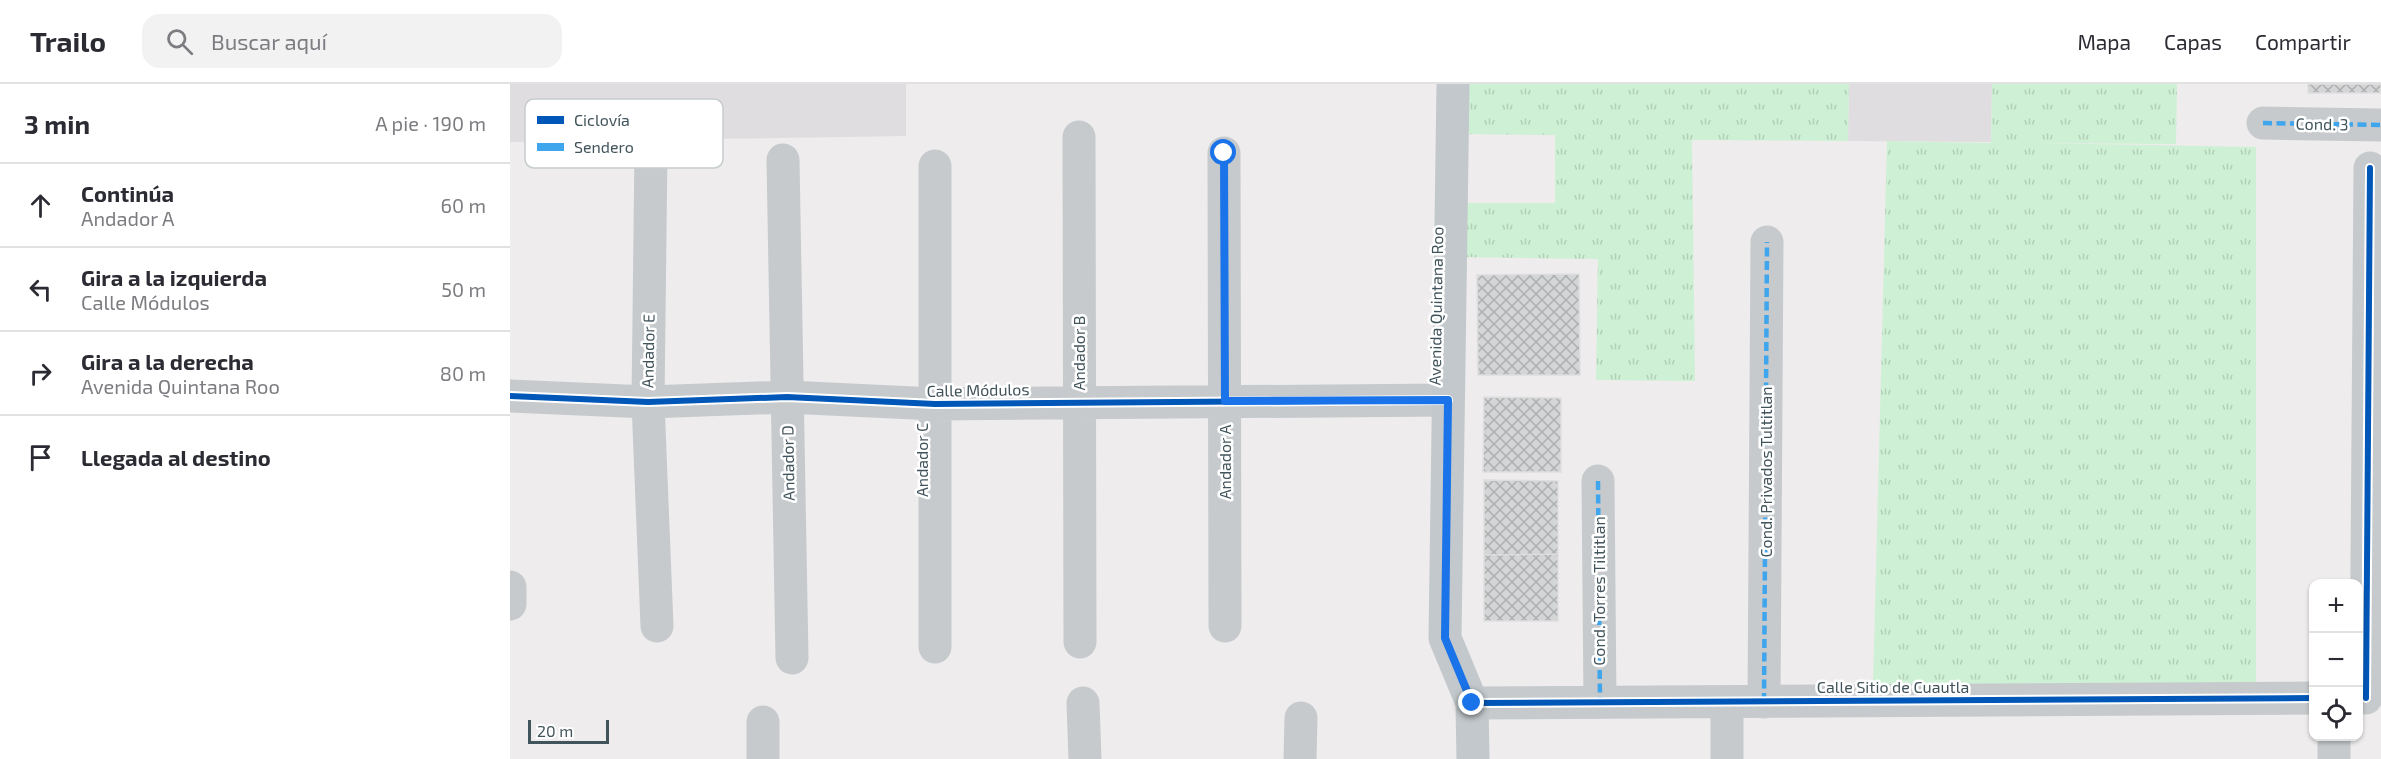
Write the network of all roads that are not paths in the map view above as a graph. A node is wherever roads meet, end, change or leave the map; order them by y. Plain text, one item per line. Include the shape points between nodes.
1 (1453, 84) edge
2 (2263, 123) dead end
3 (2381, 125) edge
4 (1079, 136) dead end
5 (1224, 153) dead end
6 (783, 160) dead end
7 (935, 166) dead end
8 (651, 168) edge
9 (2370, 168) dead end
10 (1767, 242) dead end
11 (510, 396) edge
12 (787, 398) junction
13 (1448, 400) junction
14 (1225, 401) junction
15 (648, 402) junction
16 (1079, 402) junction
17 (935, 404) junction
18 (1598, 481) dead end
19 (510, 587) edge
20 (510, 604) edge
21 (657, 626) dead end
22 (1226, 626) dead end
23 (1080, 642) dead end
24 (935, 647) dead end
25 (792, 658) dead end
26 (2309, 698) edge
27 (2368, 698) edge
28 (1600, 702) junction
29 (1727, 702) junction
30 (1764, 702) junction
31 (1083, 703) dead end
32 (1472, 703) junction
33 (1301, 718) dead end
34 (763, 722) dead end
35 (2334, 741) edge
36 (763, 759) edge
37 (1084, 759) edge
38 (1300, 759) edge
39 (1473, 759) edge
40 (1727, 759) edge
41 (2334, 759) edge

1 - 13 main road, Avenida Quintana Roo
2 - 3 street, Cond. 3
4 - 16 street, Andador B
5 - 14 street, Andador A
6 - 12 street, Andador D
7 - 17 street, Andador C
8 - 15 street, Andador E
9 - 27 street
10 - 30 street, Cond. Privados Tultitlan
11 - 15 street, Calle Módulos
12 - 15 street, Calle Módulos
12 - 17 street, Calle Módulos
12 - 25 street, Andador D
13 - 14 street, Calle Módulos
13 - 32 main road, Avenida Quintana Roo via 1445,638
14 - 16 street, Calle Módulos
14 - 22 street, Andador A
15 - 21 street, Andador E
16 - 17 street, Calle Módulos
16 - 23 street, Andador B
17 - 24 street, Andador C
18 - 28 street, Cond. Torres Tiltitlan
19 - 20 street
26 - 30 street, Calle Sitio de Cuautla
28 - 29 street, Calle Sitio de Cuautla
28 - 32 street, Calle Sitio de Cuautla
29 - 30 street, Calle Sitio de Cuautla
29 - 40 street
31 - 37 street
32 - 39 main road, Avenida Quintana Roo
33 - 38 street
34 - 36 street
35 - 41 street

